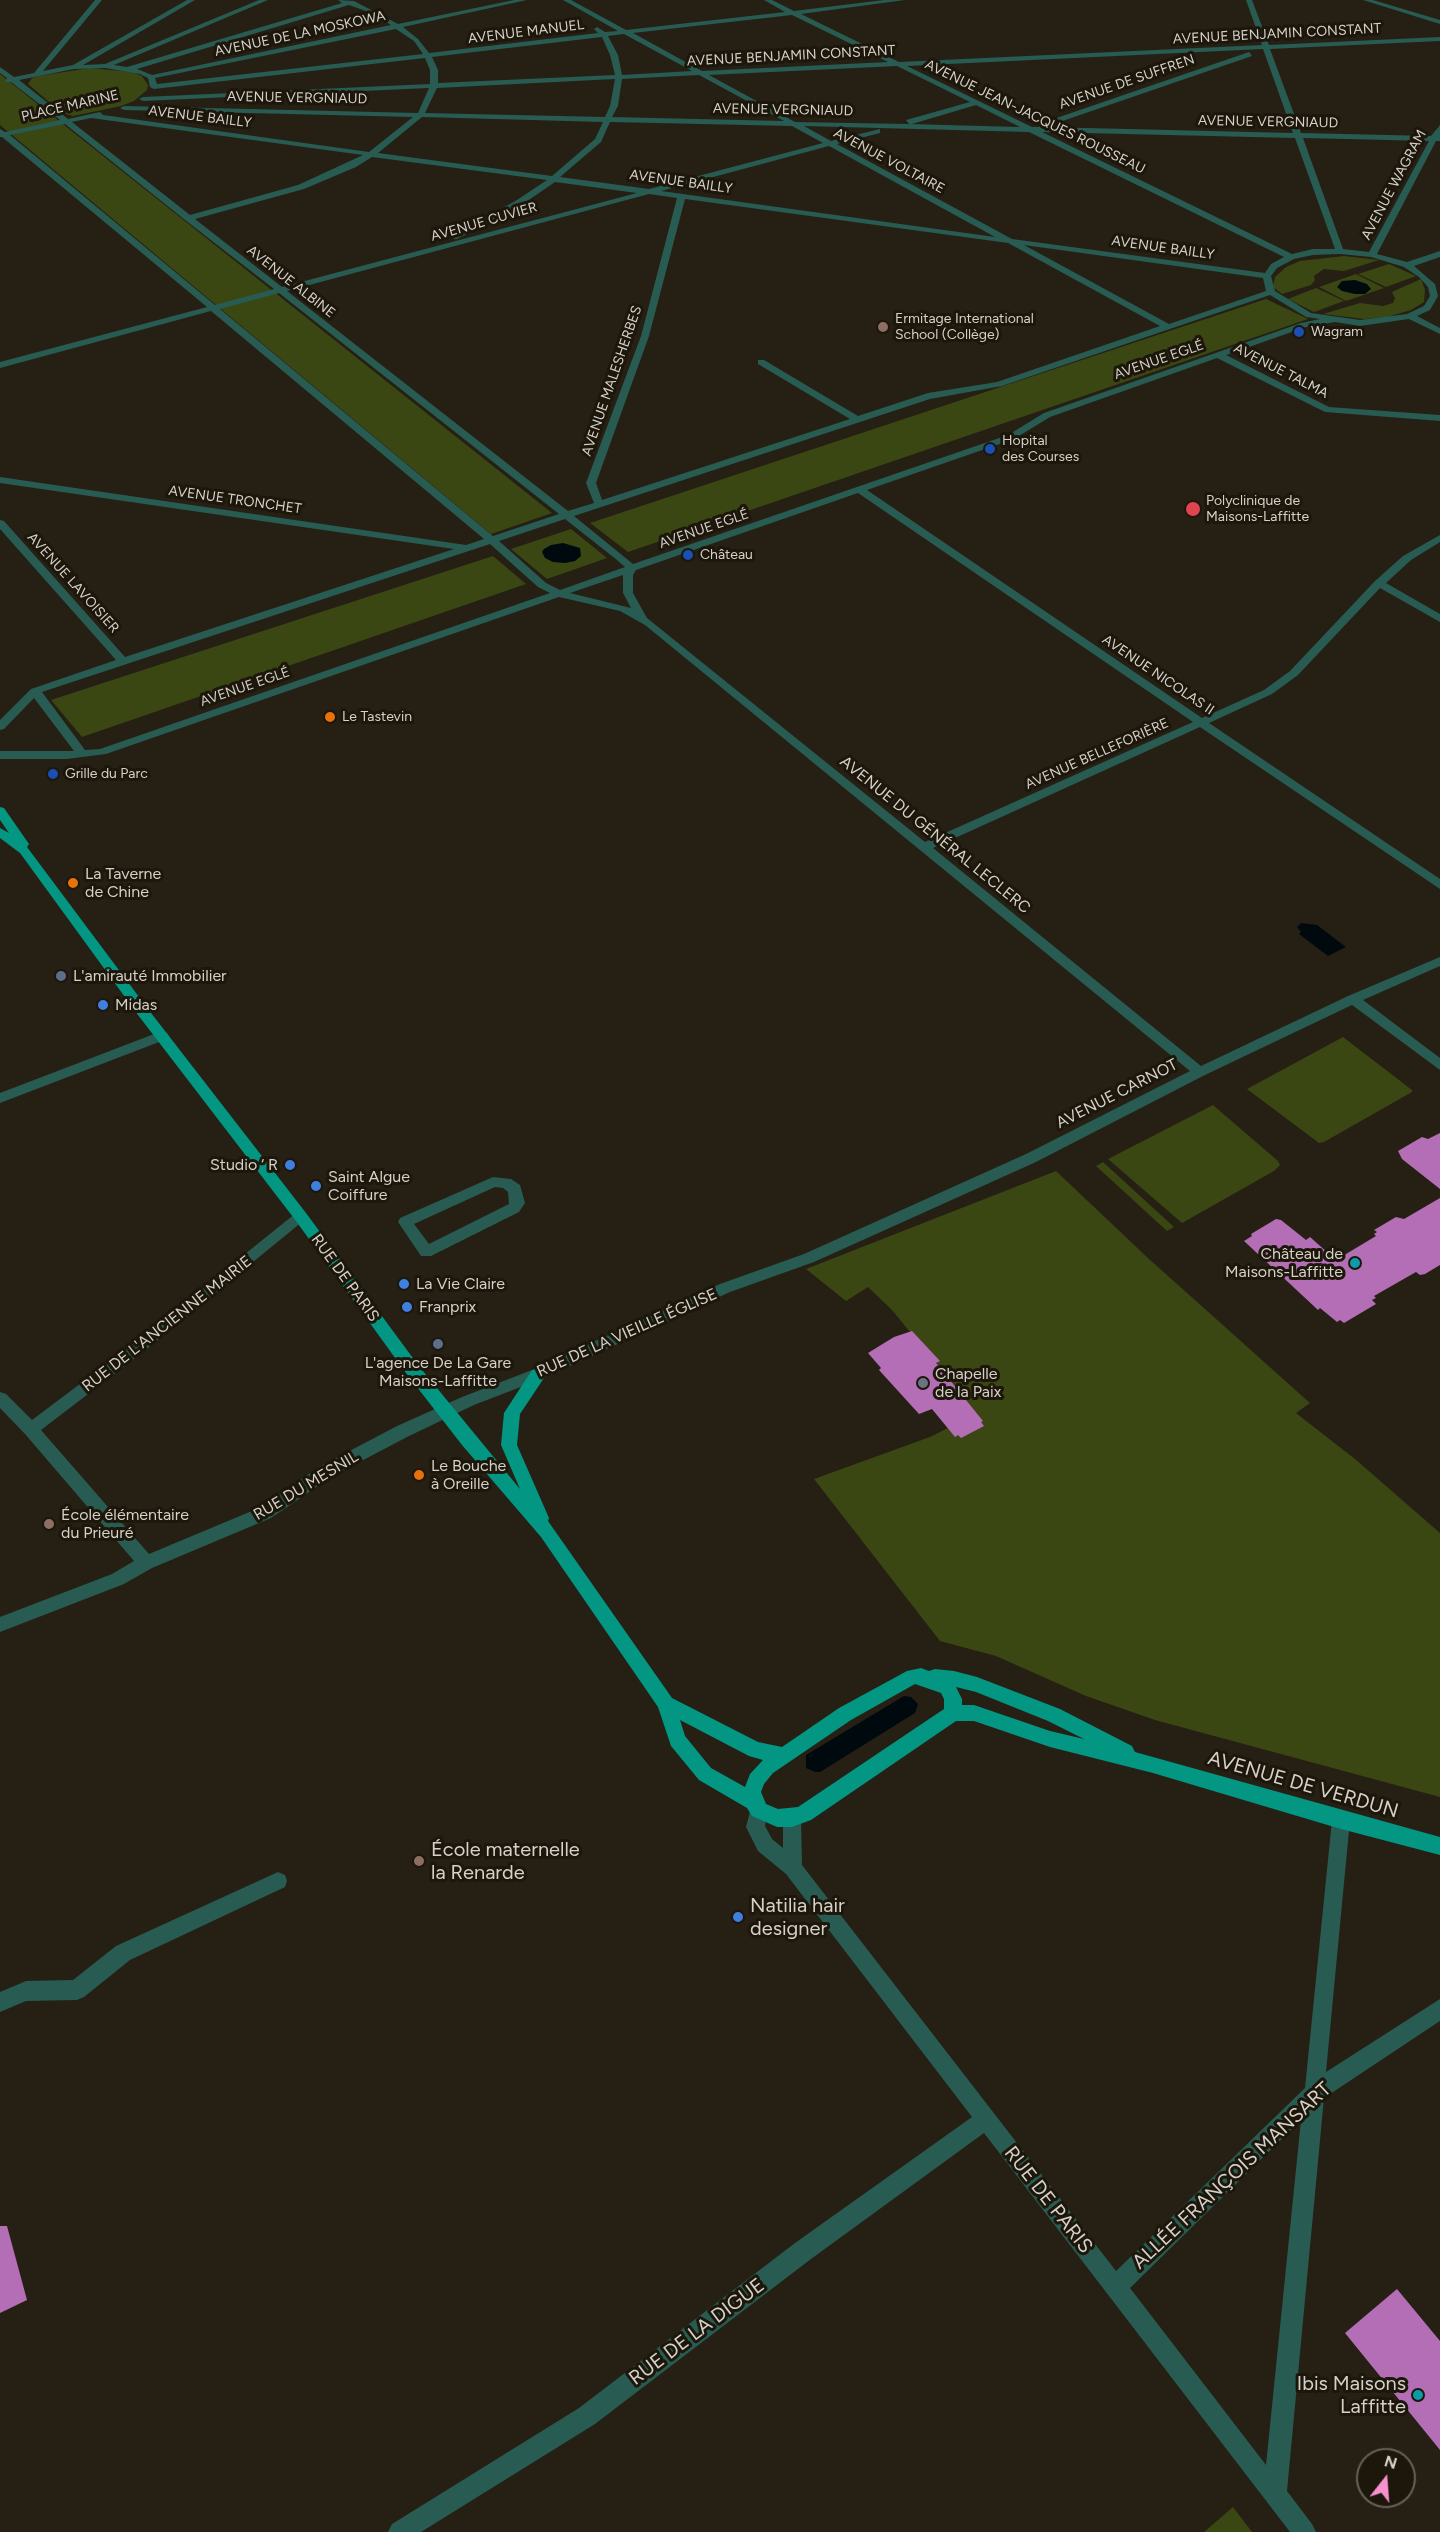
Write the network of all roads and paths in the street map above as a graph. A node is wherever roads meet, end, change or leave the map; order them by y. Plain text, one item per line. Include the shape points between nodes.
1 (99, 0) edge
2 (192, 0) edge
3 (265, 0) edge
4 (341, 0) edge
5 (359, 0) edge
6 (524, 0) edge
7 (564, 0) edge
8 (767, 0) edge
9 (902, 0) edge
10 (1249, 0) edge
11 (1366, 0) edge
12 (350, 3) junction
13 (793, 13) junction
14 (1440, 22) edge
15 (397, 26) junction
16 (627, 33) junction
17 (604, 35) junction
18 (1440, 39) edge
19 (1266, 48) junction
20 (429, 56) junction
21 (899, 64) junction
22 (105, 66) junction
23 (74, 67) junction
24 (0, 69) edge
25 (130, 69) junction
26 (37, 73) junction
27 (700, 74) junction
28 (151, 77) junction
29 (620, 77) junction
30 (13, 79) junction
31 (0, 81) edge
32 (434, 86) junction
33 (154, 87) junction
34 (143, 99) junction
35 (975, 104) junction
36 (124, 108) junction
37 (421, 114) junction
38 (92, 116) junction
39 (609, 120) junction
40 (66, 121) junction
41 (793, 124) junction
42 (893, 126) junction
43 (1440, 128) edge
44 (1030, 130) junction
45 (1, 133) edge
46 (1298, 136) junction
47 (1437, 139) edge
48 (829, 144) junction
49 (372, 154) junction
50 (554, 179) junction
51 (646, 191) junction
52 (682, 195) junction
53 (188, 218) junction
54 (1011, 242) junction
55 (430, 251) junction
56 (1340, 251) junction
57 (1440, 254) edge
58 (1372, 255) junction
59 (1291, 257) junction
60 (1407, 266) junction
61 (1268, 276) junction
62 (280, 291) junction
63 (1271, 292) junction
64 (1437, 297) edge
65 (214, 309) junction
66 (1410, 316) junction
67 (1332, 320) junction
68 (1168, 327) junction
69 (1440, 331) edge
70 (1218, 355) junction
71 (761, 362) dead end
72 (0, 365) edge
73 (1440, 418) edge
74 (857, 419) junction
75 (0, 480) edge
76 (860, 490) junction
77 (599, 504) junction
78 (565, 515) junction
79 (0, 524) edge
80 (1440, 538) edge
81 (491, 541) junction
82 (466, 547) junction
83 (632, 569) junction
84 (1379, 583) junction
85 (560, 594) junction
86 (1440, 619) edge
87 (649, 623) junction
88 (124, 662) junction
89 (35, 691) junction
90 (1202, 723) junction
91 (0, 727) edge
92 (82, 754) junction
93 (0, 755) edge
94 (0, 811) edge
95 (0, 832) edge
96 (924, 847) junction
97 (24, 850) junction
98 (1440, 885) edge
99 (1440, 961) edge
100 (1353, 999) junction
101 (162, 1036) junction
102 (1440, 1065) edge
103 (1200, 1072) junction
104 (0, 1098) edge
105 (301, 1217) junction
106 (426, 1252) joint
107 (810, 1258) joint
108 (538, 1374) junction
109 (0, 1398) edge
110 (445, 1411) junction
111 (31, 1429) junction
112 (547, 1532) junction
113 (146, 1563) junction
114 (0, 1625) edge
115 (921, 1676) junction
116 (666, 1704) junction
117 (953, 1713) junction
118 (783, 1755) junction
119 (1153, 1765) junction
120 (756, 1806) junction
121 (792, 1818) junction
122 (1341, 1820) junction
123 (1440, 1846) edge
124 (793, 1868) junction
125 (278, 1881) dead end
126 (0, 2002) edge
127 (1440, 2009) edge
128 (1316, 2091) junction
129 (985, 2120) junction
130 (1116, 2286) junction
131 (1275, 2492) junction
132 (400, 2532) edge
133 (1305, 2532) edge

1 - 26 street
2 - 23 street
3 - 22 street
4 - 12 street
5 - 12 street
6 - 15 street, AVENUE DE LA MOSKOWA
7 - 16 street, AVENUE VOLTAIRE
7 - 17 street
8 - 13 street, AVENUE JEAN-JACQUES ROUSSEAU
9 - 13 street, AVENUE MANUEL
10 - 19 street
11 - 14 street
12 - 15 street
12 - 25 street
13 - 16 street, AVENUE MANUEL
13 - 21 street, AVENUE JEAN-JACQUES ROUSSEAU
15 - 20 street via 416,39
15 - 28 street, AVENUE DE LA MOSKOWA
16 - 17 street, AVENUE MANUEL
16 - 27 street, AVENUE VOLTAIRE
17 - 20 street, AVENUE MANUEL
17 - 29 street
18 - 19 street, AVENUE BENJAMIN CONSTANT
19 - 21 street, AVENUE BENJAMIN CONSTANT
19 - 44 street, AVENUE DE SUFFREN
19 - 46 street
20 - 32 street
20 - 33 street, AVENUE MANUEL
21 - 27 street, AVENUE BENJAMIN CONSTANT
21 - 35 street, AVENUE JEAN-JACQUES ROUSSEAU
22 - 23 street, PLACE MARINE
22 - 25 street, PLACE MARINE
23 - 26 street, PLACE MARINE
24 - 30 street, AVENUE ALBINE
25 - 28 street, PLACE MARINE
26 - 30 street, PLACE MARINE
27 - 29 street, AVENUE BENJAMIN CONSTANT
27 - 41 street, AVENUE VOLTAIRE
28 - 33 street
29 - 32 street, AVENUE BENJAMIN CONSTANT
29 - 39 street
30 - 31 street, PLACE MARINE
30 - 40 street, AVENUE ALBINE
32 - 34 street, AVENUE BENJAMIN CONSTANT
32 - 37 street
33 - 34 street, PLACE MARINE
34 - 36 street, PLACE MARINE
35 - 42 street, AVENUE CUVIER
35 - 44 street, AVENUE JEAN-JACQUES ROUSSEAU
36 - 37 street, AVENUE VERGNIAUD
36 - 38 street, PLACE MARINE
37 - 39 street, AVENUE VERGNIAUD
37 - 49 street
38 - 40 street, PLACE MARINE
38 - 49 street, AVENUE BAILLY
39 - 41 street, AVENUE VERGNIAUD
39 - 50 street via 592,146
40 - 45 street, PLACE MARINE
40 - 53 street, AVENUE ALBINE
41 - 42 street, AVENUE VERGNIAUD
41 - 48 street, AVENUE VOLTAIRE
42 - 44 street, AVENUE VERGNIAUD
42 - 48 street, AVENUE CUVIER
43 - 47 street, AVENUE WAGRAM
44 - 46 street, AVENUE VERGNIAUD
44 - 59 street, AVENUE JEAN-JACQUES ROUSSEAU
45 - 65 street
46 - 47 street, AVENUE VERGNIAUD
46 - 56 street
47 - 58 street, AVENUE WAGRAM
48 - 51 street, AVENUE CUVIER
48 - 54 street, AVENUE VOLTAIRE
49 - 50 street, AVENUE BAILLY
49 - 53 street via 301,187
50 - 51 street, AVENUE BAILLY
50 - 55 street
51 - 52 street, AVENUE BAILLY
51 - 55 street, AVENUE CUVIER
52 - 54 street, AVENUE BAILLY
52 - 77 street, AVENUE MALESHERBES via 645,336 591,483
53 - 62 street, AVENUE ALBINE
54 - 61 street, AVENUE BAILLY
54 - 68 street, AVENUE VOLTAIRE
55 - 62 street, AVENUE CUVIER
56 - 58 street
56 - 59 street
57 - 60 street
58 - 60 street
59 - 61 street via 1274,266
60 - 64 street via 1422,275
61 - 63 street
62 - 65 street, AVENUE CUVIER
62 - 78 street, AVENUE ALBINE
63 - 67 street via 1309,315
63 - 68 street, AVENUE EGLÉ
64 - 66 street
65 - 72 street, AVENUE CUVIER
65 - 81 street
66 - 67 street via 1378,322
66 - 69 street
67 - 70 street, AVENUE EGLÉ via 1304,325
68 - 74 street, AVENUE EGLÉ via 999,384 928,396
70 - 73 street, AVENUE TALMA via 1328,410
70 - 76 street, AVENUE EGLÉ via 1047,415 1011,437
71 - 74 street
74 - 77 street, AVENUE EGLÉ
75 - 82 street, AVENUE TRONCHET
76 - 83 street, AVENUE EGLÉ
76 - 90 street, AVENUE NICOLAS II
77 - 78 street, AVENUE EGLÉ
78 - 81 street, AVENUE EGLÉ
78 - 83 street
79 - 88 street, AVENUE LAVOISIER
80 - 84 street, AVENUE BELLEFORIÈRE via 1407,558
81 - 82 street, AVENUE EGLÉ
81 - 85 street, AVENUE DU GÉNÉRAL LECLERC via 542,585
82 - 88 street, AVENUE EGLÉ
83 - 85 street, AVENUE EGLÉ
83 - 87 street, AVENUE DU GÉNÉRAL LECLERC via 628,593
84 - 86 street
84 - 90 street, AVENUE BELLEFORIÈRE via 1294,673 1268,692
85 - 87 street, AVENUE DU GÉNÉRAL LECLERC via 624,609
85 - 92 street, AVENUE EGLÉ via 102,752
87 - 96 street, AVENUE DU GÉNÉRAL LECLERC
88 - 89 street, AVENUE EGLÉ
89 - 91 street, AVENUE EGLÉ
89 - 92 street
90 - 96 street, AVENUE BELLEFORIÈRE
90 - 98 street, AVENUE NICOLAS II
92 - 93 street, AVENUE EGLÉ
94 - 97 main road, RUE DE PARIS via 22,840
95 - 97 main road, RUE DE PARIS
96 - 103 street, AVENUE DU GÉNÉRAL LECLERC
97 - 101 main road, RUE DE PARIS
99 - 100 street, AVENUE CARNOT
100 - 102 street
100 - 103 street, AVENUE CARNOT
101 - 104 street
101 - 105 main road, RUE DE PARIS
103 - 107 street, AVENUE CARNOT via 1031,1158
105 - 110 main road, RUE DE PARIS
105 - 111 street, RUE DE L'ANCIENNE MAIRIE
106 - 106 street via 514,1208 518,1203 516,1189 493,1182 405,1222
107 - 108 street, RUE DE LA VIEILLE ÉGLISE via 725,1288
108 - 110 street, RUE DE LA VIEILLE ÉGLISE
108 - 112 main road via 512,1413 509,1445
109 - 111 street
110 - 112 main road, RUE DE PARIS
110 - 113 street, RUE DU MESNIL via 325,1472 265,1514
111 - 113 street
112 - 116 main road, RUE DE PARIS
113 - 114 street, RUE DU MESNIL via 118,1579
115 - 117 main road via 947,1687 953,1699
115 - 118 main road via 906,1679
115 - 119 main road, AVENUE DE VERDUN via 977,1685 1054,1715
116 - 118 main road, RUE DE PARIS via 755,1750
116 - 120 main road, RUE DE PARIS via 677,1740 705,1774
117 - 119 main road, AVENUE DE VERDUN via 974,1713 1050,1739
117 - 121 main road via 804,1814
118 - 120 main road via 756,1780 752,1792
119 - 122 main road, AVENUE DE VERDUN
120 - 121 main road via 777,1818
120 - 124 street, RUE DE PARIS via 755,1827 765,1845
121 - 124 street
122 - 123 main road, AVENUE DE VERDUN
122 - 128 street
124 - 129 street, RUE DE PARIS
125 - 126 street via 123,1953 77,1990 26,1991
127 - 128 street, ALLÉE FRANÇOIS MANSART
128 - 130 street, ALLÉE FRANÇOIS MANSART
128 - 131 street
129 - 130 street, RUE DE PARIS
129 - 132 street, RUE DE LA DIGUE via 803,2251 587,2416
130 - 131 street, RUE DE PARIS
131 - 133 street, RUE DE PARIS

